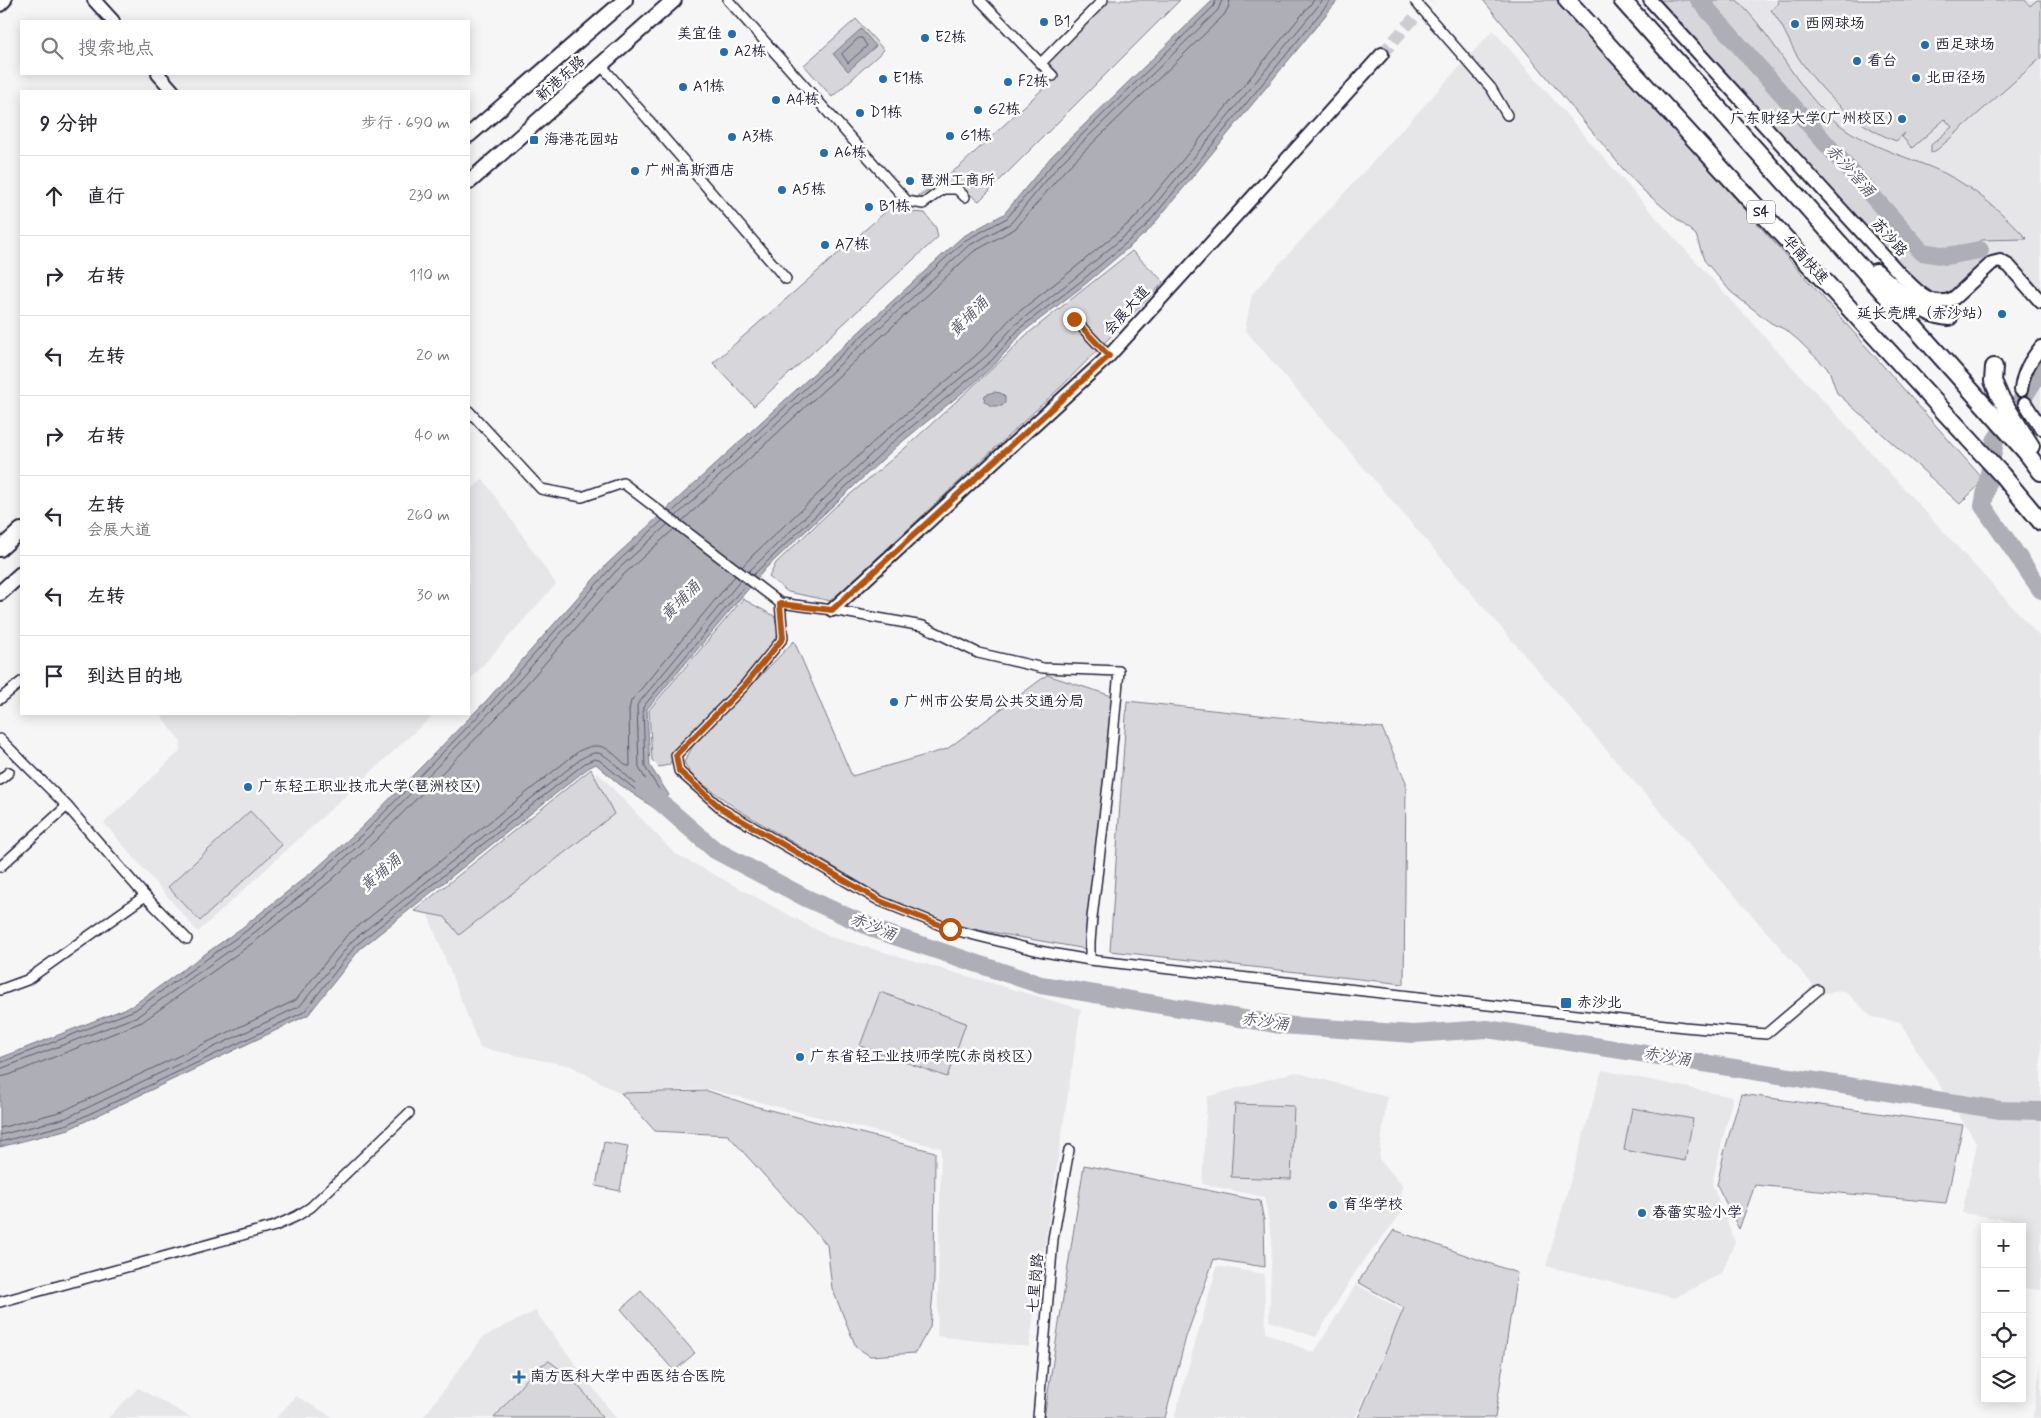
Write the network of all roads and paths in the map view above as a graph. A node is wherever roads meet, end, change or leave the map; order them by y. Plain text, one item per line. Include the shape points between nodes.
1 (6, 0) edge
2 (94, 0) edge
3 (625, 0) edge
4 (674, 0) edge
5 (728, 0) edge
6 (980, 0) edge
7 (1103, 0) edge
8 (1414, 0) edge
9 (1567, 0) edge
10 (1622, 0) edge
11 (1650, 0) edge
12 (0, 5) edge
13 (111, 20) edge
14 (1382, 54) tunnel mouth
15 (1041, 62) junction
16 (601, 65) junction
17 (159, 75) edge
18 (1053, 76) dead end
19 (172, 90) edge
20 (1507, 115) dead end
21 (470, 134) edge
22 (470, 181) edge
23 (965, 197) dead end
24 (1832, 236) junction
25 (786, 279) dead end
26 (2041, 302) edge
27 (1949, 317) dead end
28 (1074, 319) dead end
29 (2041, 347) edge
30 (1109, 356) junction
31 (1994, 374) dead end
32 (2021, 390) joint
33 (2025, 403) joint
34 (470, 412) edge
35 (2041, 428) edge
36 (2028, 449) junction
37 (2041, 460) edge
38 (2041, 472) edge
39 (2041, 522) edge
40 (20, 531) edge
41 (0, 549) edge
42 (20, 575) edge
43 (0, 593) edge
44 (780, 604) junction
45 (832, 610) junction
46 (20, 683) edge
47 (0, 700) edge
48 (0, 739) edge
49 (9, 772) dead end
50 (0, 780) edge
51 (67, 806) junction
52 (0, 867) edge
53 (145, 896) junction
54 (187, 939) dead end
55 (1090, 960) junction
56 (0, 990) edge
57 (1818, 990) dead end
58 (409, 1113) dead end
59 (1069, 1150) dead end
60 (0, 1302) edge
61 (1038, 1418) edge

1 - 12 street
2 - 13 street
3 - 21 main road, 新港东路
4 - 16 main road, 新港东路
5 - 23 street via 908,197 923,204 943,189 957,189
6 - 15 street
7 - 15 street
8 - 20 street, bridge via 1491,88
9 - 39 highway, 华南快速 / S4 via 2002,475
10 - 24 highway, S4
11 - 26 street, 苏沙路 via 1899,273 1928,299 1938,302 1954,298 1992,263 2000,261 2009,266
14 - 30 street, 会展大道
15 - 18 street
16 - 22 main road, 新港东路
16 - 25 street
17 - 19 street
24 - 27 highway via 1906,298 1936,316
24 - 36 highway, S4 via 1981,403
28 - 30 street
29 - 32 street via 2026,369
30 - 45 street, 会展大道
31 - 36 highway via 2000,397
32 - 33 street
33 - 35 street
34 - 44 street via 541,489 582,497 623,483
36 - 37 highway
36 - 38 highway, S4
40 - 41 main road
42 - 43 main road
44 - 45 street
44 - 55 street via 783,638 744,686 676,755 679,771 722,809 880,901 950,929
45 - 55 street via 923,626 978,653 1043,668 1119,671
46 - 47 street
48 - 51 street
49 - 50 street
51 - 52 street
51 - 53 street
53 - 54 street
53 - 56 street via 27,980
55 - 57 street via 1766,1034
58 - 60 street via 311,1207 297,1216 275,1226
59 - 61 street, 七星岗路 via 1053,1239

